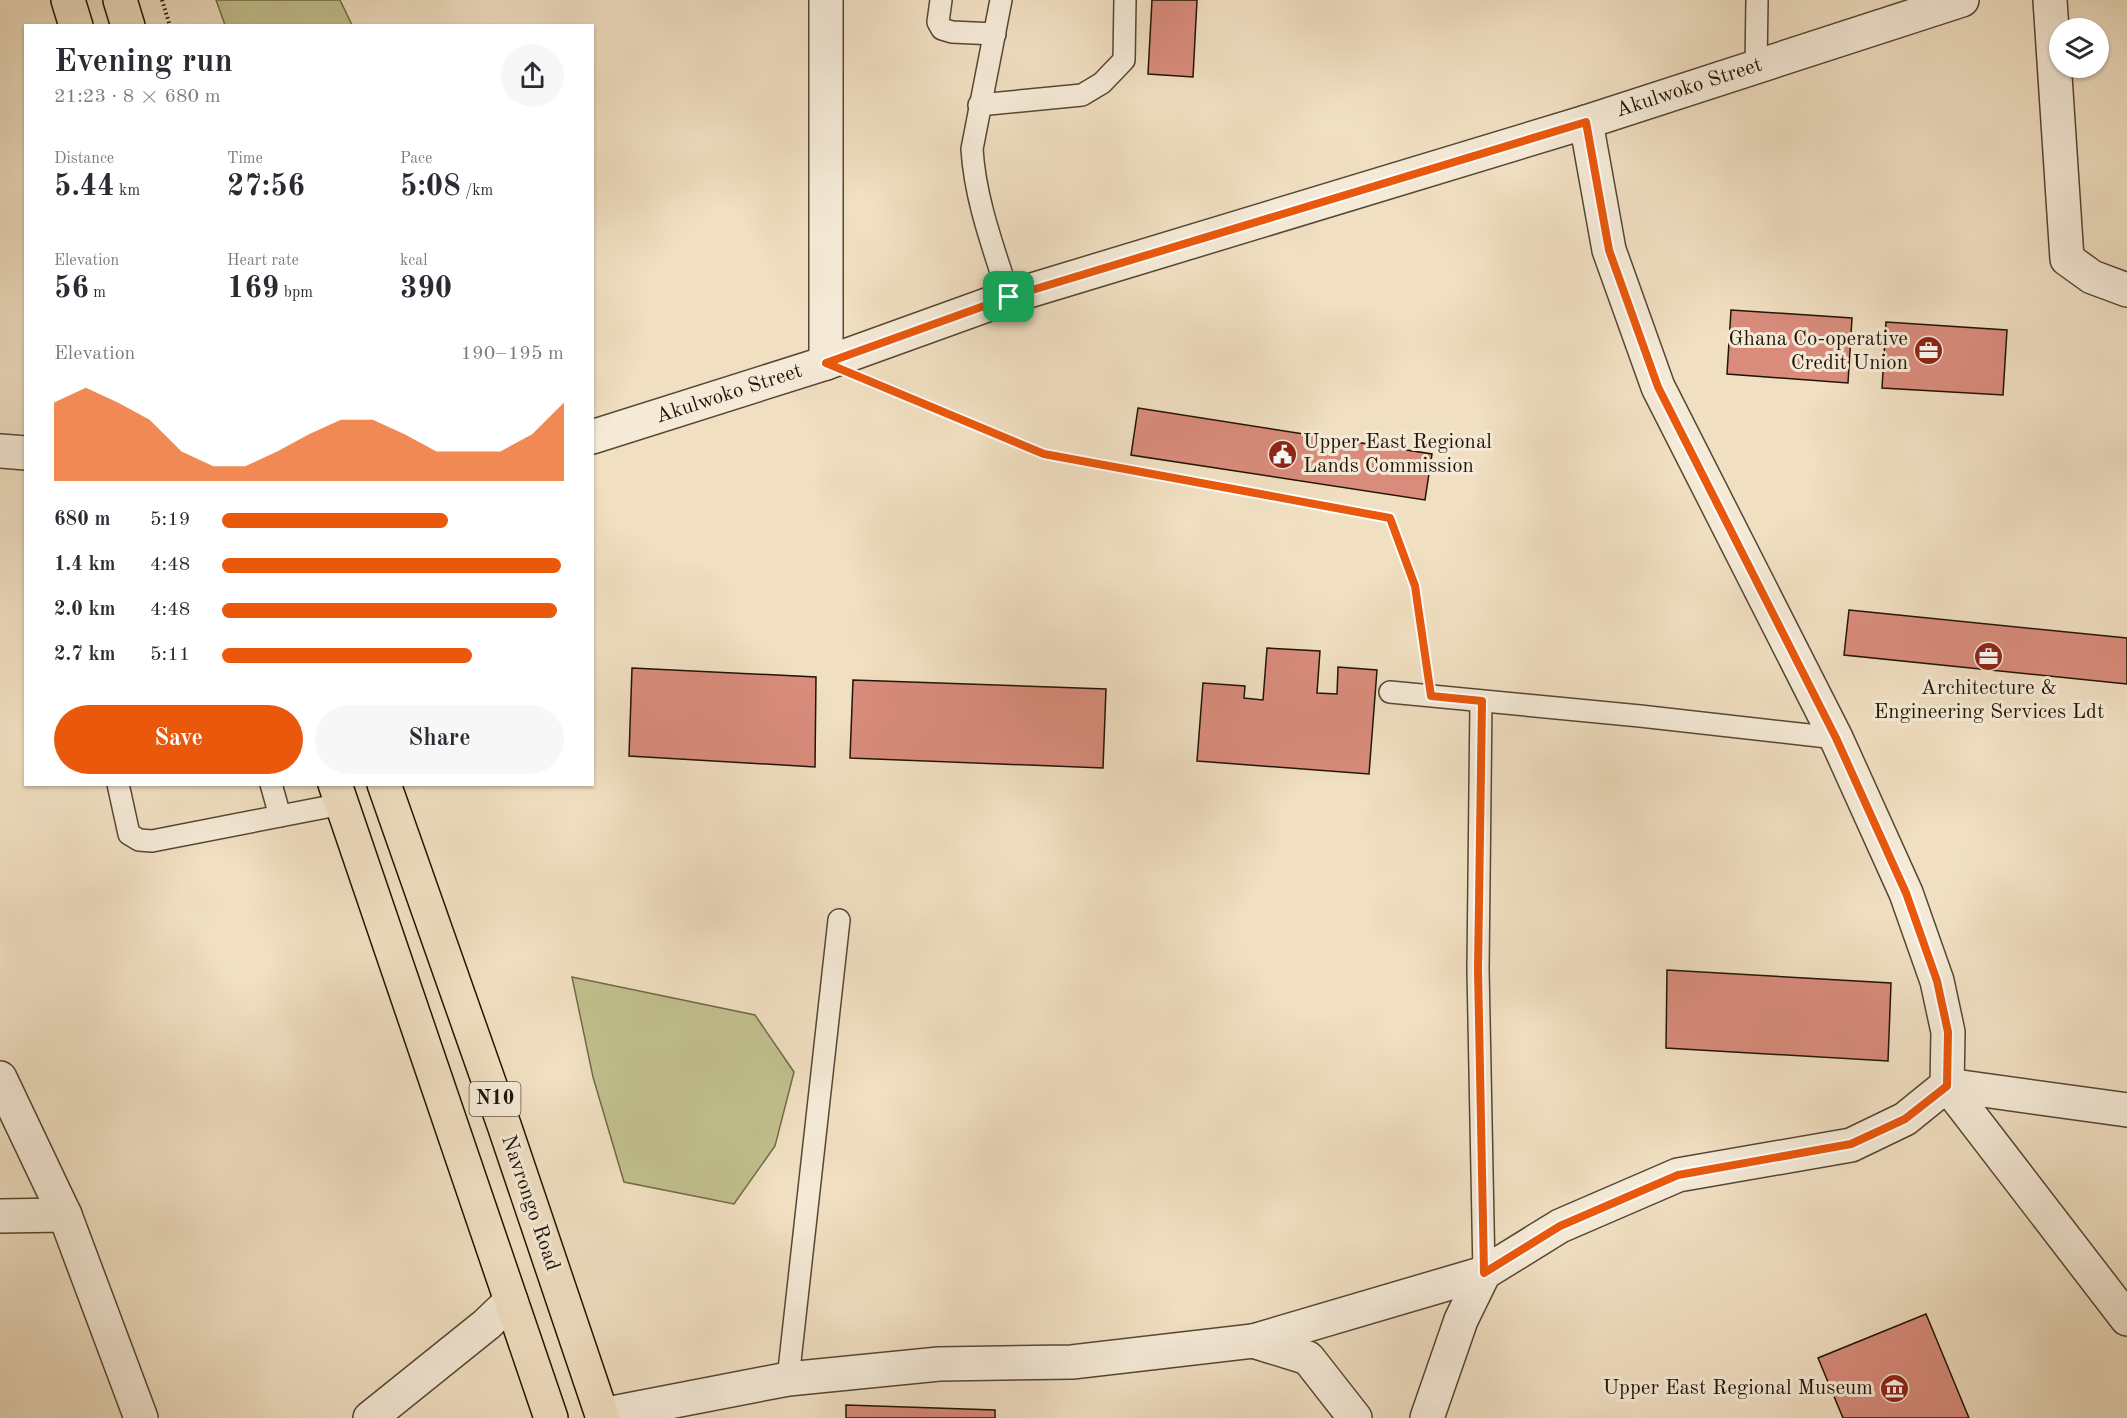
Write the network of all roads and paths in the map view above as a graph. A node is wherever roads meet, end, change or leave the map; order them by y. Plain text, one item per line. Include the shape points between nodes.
1 (68, 0) edge
2 (120, 0) edge
3 (162, 0) edge
4 (826, 0) edge
5 (941, 0) edge
6 (1001, 0) edge
7 (1125, 0) edge
8 (1757, 0) edge
9 (1962, 0) edge
10 (2050, 0) edge
11 (75, 24) edge
12 (127, 24) edge
13 (169, 24) edge
14 (995, 34) junction
15 (1756, 67) junction
16 (979, 105) junction
17 (1586, 122) junction
18 (2127, 290) edge
19 (1009, 297) junction
20 (826, 363) junction
21 (594, 436) edge
22 (0, 451) edge
23 (24, 453) edge
24 (1390, 693) dead end
25 (1431, 696) junction
26 (1482, 701) junction
27 (1836, 738) junction
28 (118, 786) edge
29 (272, 786) edge
30 (385, 786) edge
31 (339, 794) edge
32 (280, 816) junction
33 (839, 920) dead end
34 (0, 1078) edge
35 (1947, 1086) junction
36 (2127, 1110) edge
37 (65, 1215) junction
38 (0, 1216) edge
39 (1484, 1273) junction
40 (511, 1300) junction
41 (2127, 1319) edge
42 (1253, 1341) junction
43 (788, 1379) junction
44 (602, 1417) edge
45 (141, 1418) edge
46 (370, 1418) edge
47 (551, 1418) edge
48 (1355, 1418) edge
49 (1427, 1418) edge

1 - 11 highway
2 - 12 highway
3 - 13 path
4 - 20 street
5 - 14 lane via 938,22 942,29
6 - 14 lane
7 - 16 lane via 1124,60 1102,83 1083,94
8 - 15 lane
9 - 15 street, Akulwoko Street
10 - 18 street via 2067,259 2092,278
14 - 16 lane
15 - 17 street, Akulwoko Street
16 - 19 lane via 973,171
17 - 19 street, Akulwoko Street
17 - 27 street via 1609,250 1658,387
19 - 20 street, Akulwoko Street
20 - 21 street, Akulwoko Street
20 - 25 path via 1044,454 1390,518 1415,586
22 - 23 street
24 - 25 lane
25 - 26 lane
26 - 27 lane
26 - 39 lane via 1478,969
27 - 35 street via 1906,893 1937,981 1948,1032
28 - 32 lane via 129,834 140,840 152,841
29 - 32 lane
30 - 44 highway, Navrongo Road / N10
31 - 32 lane
31 - 40 highway, N10
33 - 43 lane
34 - 37 street
35 - 36 street
35 - 39 street via 1905,1119 1851,1144 1678,1175 1560,1226
35 - 41 street
37 - 38 street
37 - 45 street
39 - 42 street
39 - 49 street via 1461,1320
40 - 46 street
40 - 47 highway, N10
42 - 43 street via 1072,1362 939,1364
42 - 48 street via 1308,1358
43 - 44 street

